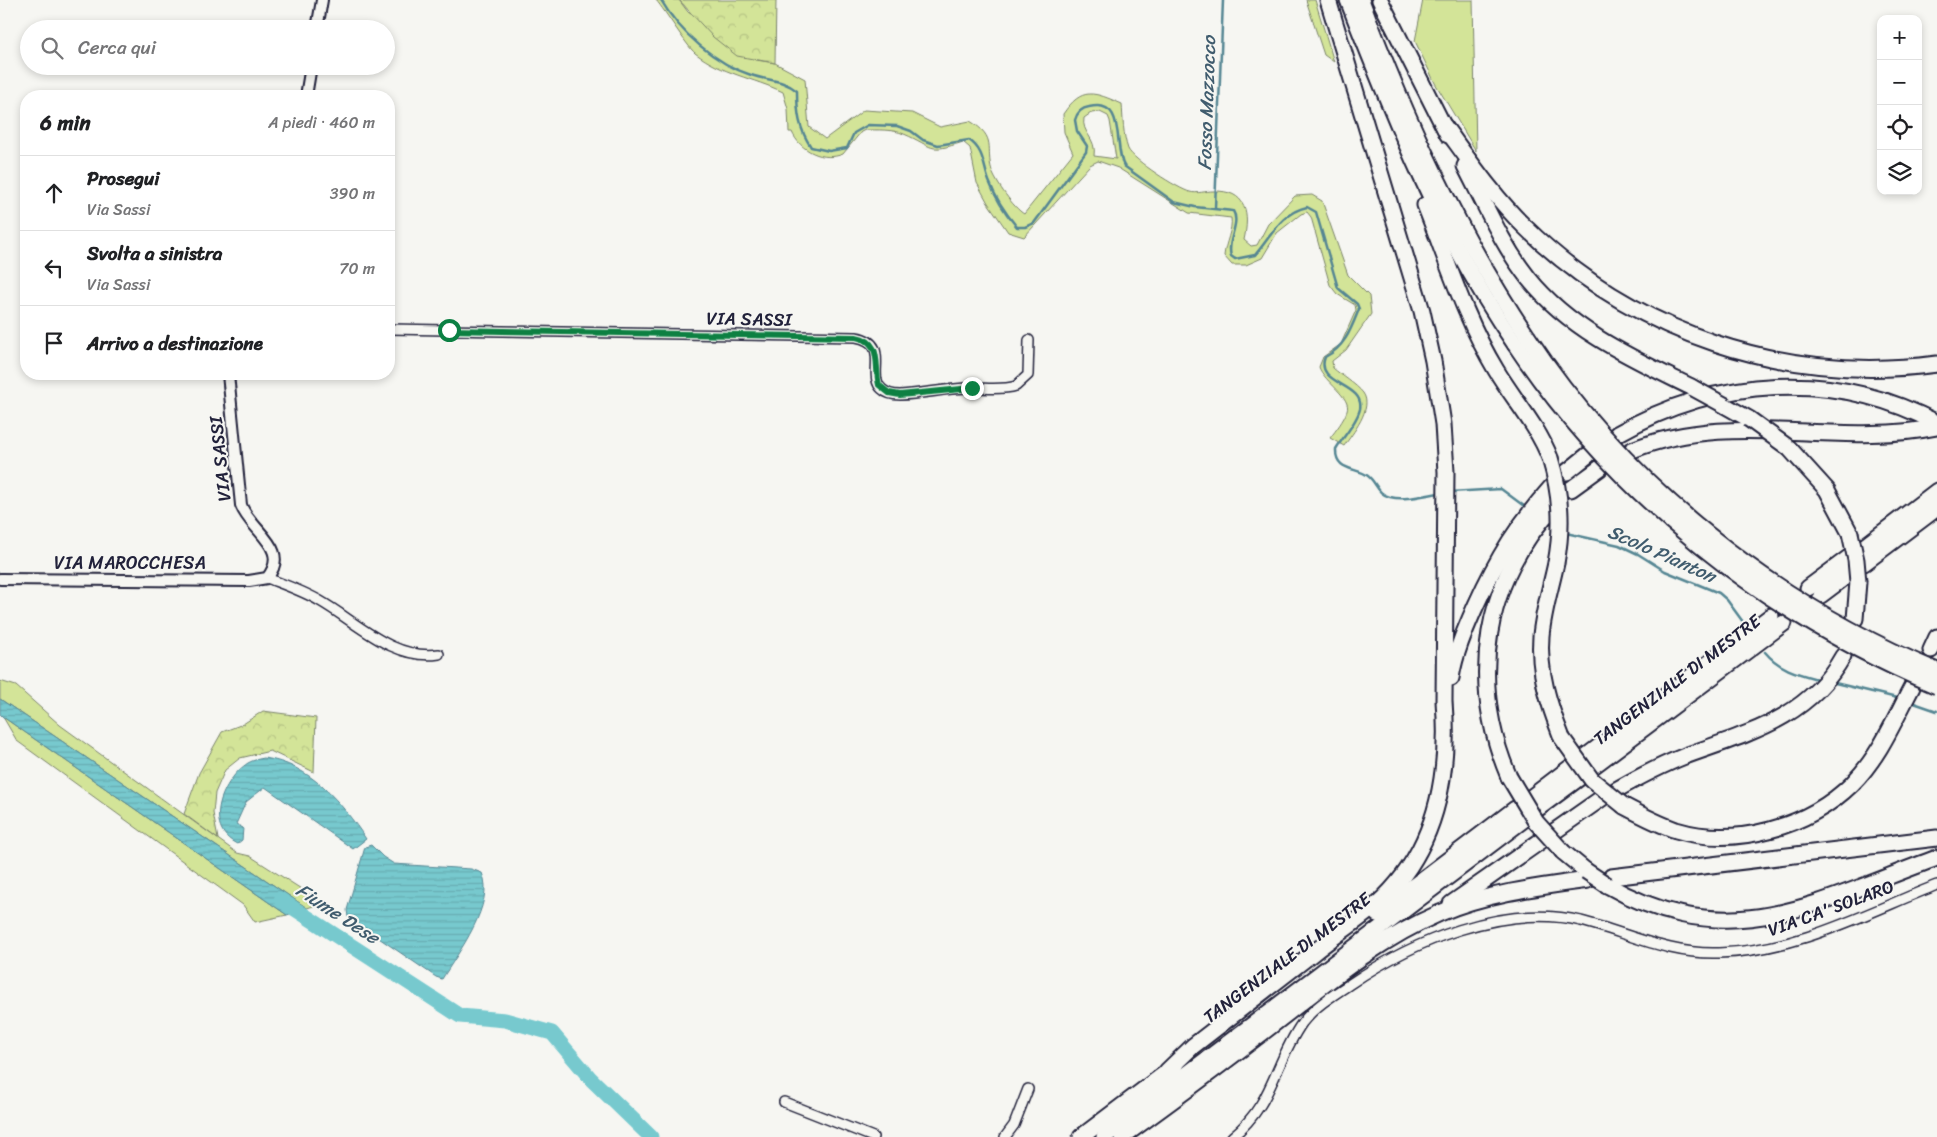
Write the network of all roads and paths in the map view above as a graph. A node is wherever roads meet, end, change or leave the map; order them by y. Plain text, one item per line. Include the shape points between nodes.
1 (322, 0) edge
2 (1328, 0) edge
3 (1352, 0) edge
4 (1380, 0) edge
5 (319, 20) edge
6 (310, 75) edge
7 (307, 90) edge
8 (1444, 126) junction
9 (1403, 137) junction
10 (395, 329) edge
11 (1029, 340) dead end
12 (1521, 340) junction
13 (1937, 364) edge
14 (229, 380) edge
15 (1937, 423) edge
16 (1937, 427) edge
17 (1617, 434) dead end
18 (1632, 450) dead end
19 (1588, 455) dead end
20 (1600, 468) dead end
21 (1567, 472) dead end
22 (1553, 485) dead end
23 (1571, 489) dead end
24 (1937, 491) edge
25 (1937, 508) edge
26 (1529, 524) junction
27 (1857, 564) junction
28 (0, 579) edge
29 (264, 579) junction
30 (1815, 592) dead end
31 (1778, 620) dead end
32 (1855, 620) dead end
33 (439, 654) dead end
34 (1843, 656) dead end
35 (1937, 671) edge
36 (1937, 686) edge
37 (1912, 688) dead end
38 (1446, 726) junction
39 (1588, 763) dead end
40 (1575, 773) dead end
41 (1616, 790) dead end
42 (1602, 798) dead end
43 (1533, 804) dead end
44 (1937, 838) edge
45 (1937, 858) edge
46 (1587, 875) junction
47 (1609, 881) junction
48 (1937, 886) edge
49 (1431, 917) junction
50 (1167, 1071) junction
51 (1028, 1089) dead end
52 (784, 1102) dead end
53 (873, 1137) edge
54 (1005, 1137) edge
55 (1081, 1137) edge
56 (1104, 1137) edge
57 (1122, 1137) edge
58 (1232, 1137) edge

1 - 5 street
2 - 38 highway via 1422,311 1434,361 1446,472
3 - 9 highway
3 - 12 highway via 1453,212
4 - 8 highway
6 - 7 street
8 - 13 highway via 1524,226 1604,292 1639,312 1710,342 1777,360 1842,368
8 - 27 highway, bridge via 1500,235 1544,296 1597,338 1749,419 1790,448 1827,490 1850,534
9 - 12 highway via 1451,237
9 - 37 highway, bridge via 1410,166 1474,327 1496,370 1529,416 1550,458 1560,506 1561,535 1541,636 1542,670 1549,704 1562,738 1592,780 1624,806 1678,830 1737,836 1774,829 1822,806 1852,784 1873,759
10 - 11 street, VIA SASSI via 856,337 867,340 874,347 881,388 900,395 1016,386 1028,375
12 - 35 highway, bridge via 1592,423 1651,485 1700,528 1804,603 1853,631
12 - 36 highway, bridge via 1566,412 1603,455 1664,516 1700,546 1752,586 1824,631
14 - 29 street, VIA SASSI via 240,505 246,519 275,552 275,566
15 - 17 highway via 1870,397 1829,389 1760,387 1728,391 1678,405
16 - 18 highway via 1869,434 1711,431 1674,436
19 - 21 highway
20 - 23 highway
22 - 26 highway via 1547,506
24 - 27 highway
25 - 27 highway
26 - 38 highway via 1492,570 1458,648
26 - 46 highway, bridge via 1503,585 1492,621 1487,648 1488,707 1509,777 1536,822
27 - 30 highway
27 - 32 highway
28 - 29 street, VIA MAROCCHESA
29 - 33 street, VIA MAROCCHESA via 319,600 402,652 423,656
31 - 39 highway, TANGENZIALE DI MESTRE
34 - 41 highway via 1834,671 1793,711 1764,728 1683,757
38 - 50 highway via 1444,769 1434,815 1415,856 1390,889 1376,904 1192,1046
40 - 43 highway
42 - 49 highway
44 - 47 highway
45 - 47 highway via 1806,908 1746,919 1676,913 1634,899
46 - 47 highway, bridge
46 - 49 highway via 1501,894
48 - 58 street, VIA CA' SOLARO via 1806,938 1773,948 1736,953 1678,951 1580,921 1552,918 1499,920 1442,935 1369,972 1309,1015 1298,1030 1265,1100 1246,1126
49 - 57 highway via 1394,936 1357,961
50 - 55 highway, TANGENZIALE DI MESTRE
50 - 56 highway, TANGENZIALE DI MESTRE via 1519,814
51 - 54 street via 1014,1125
52 - 53 street

